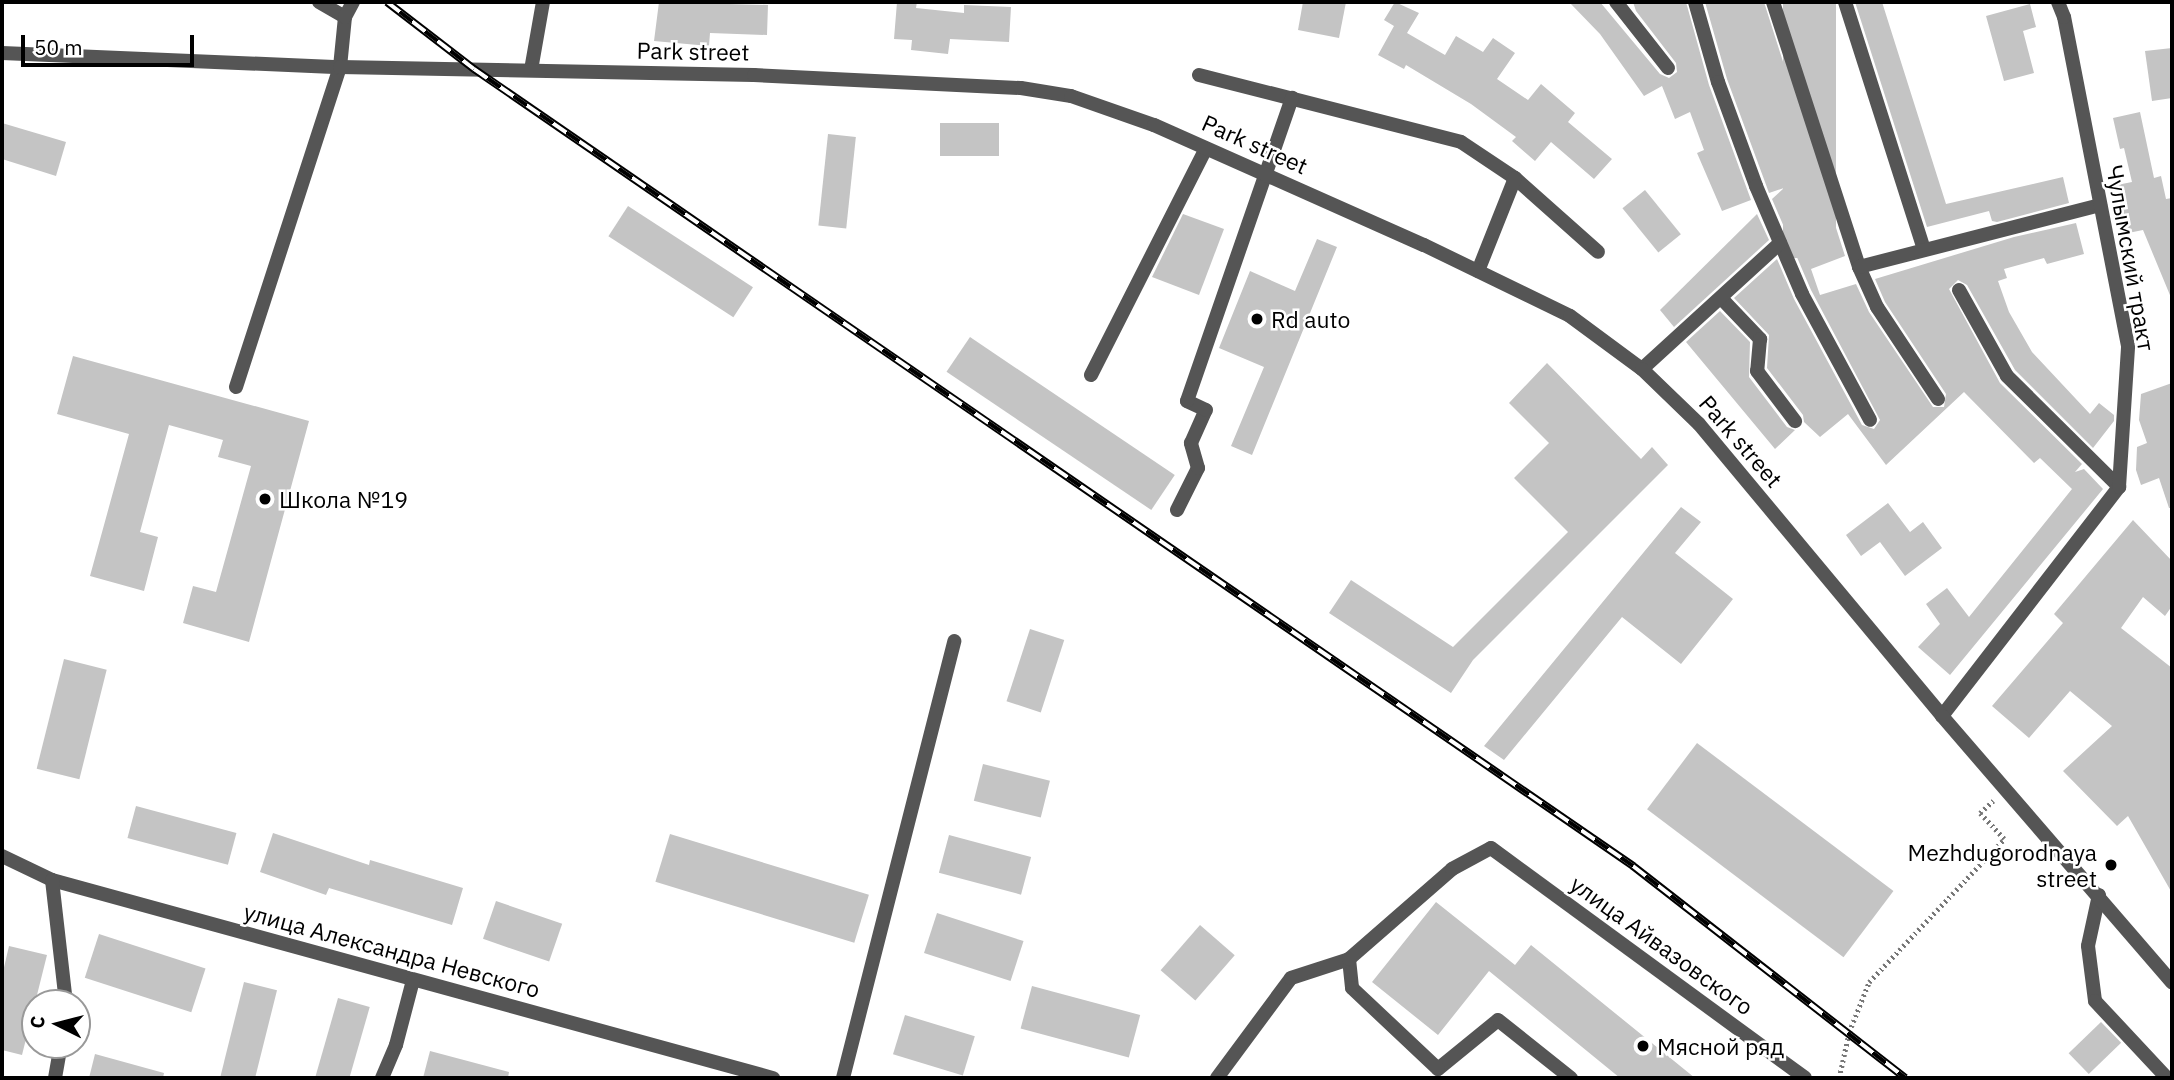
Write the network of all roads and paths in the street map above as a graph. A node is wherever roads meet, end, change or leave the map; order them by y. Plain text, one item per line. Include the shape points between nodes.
1 (319, 2) edge
2 (353, 2) edge
3 (543, 2) edge
4 (1616, 2) edge
5 (1695, 2) edge
6 (1773, 2) edge
7 (1845, 2) edge
8 (2059, 2) edge
9 (345, 17) junction
10 (2, 53) edge
11 (340, 67) junction
12 (1668, 68) dead end
13 (531, 70) junction
14 (1199, 75) dead end
15 (1292, 98) junction
16 (1206, 148) junction
17 (1266, 174) junction
18 (1515, 178) junction
19 (2100, 205) junction
20 (1780, 243) junction
21 (1924, 250) junction
22 (1598, 253) dead end
23 (1859, 267) junction
24 (1478, 271) junction
25 (1959, 290) dead end
26 (1721, 298) junction
27 (1642, 369) junction
28 (1091, 375) dead end
29 (236, 387) dead end
30 (1938, 399) dead end
31 (1870, 420) dead end
32 (1795, 421) dead end
33 (2119, 486) junction
34 (1177, 510) dead end
35 (954, 641) dead end
36 (1942, 716) junction
37 (1993, 801) dead end
38 (2, 856) edge
39 (52, 880) junction
40 (2098, 895) junction
41 (1349, 959) junction
42 (413, 979) junction
43 (2172, 982) edge
44 (64, 989) edge
45 (58, 1059) edge
46 (55, 1078) edge
47 (382, 1078) edge
48 (773, 1078) edge
49 (843, 1078) edge
50 (1217, 1078) edge
51 (1571, 1078) edge
52 (1805, 1078) edge
53 (1839, 1078) edge
54 (2167, 1078) edge

1 - 9 street
2 - 9 street
3 - 13 street
4 - 12 street
5 - 20 street via 1718,82
6 - 23 street
7 - 21 street
8 - 19 street, Чулымский тракт
9 - 11 street
10 - 11 street, Park street
11 - 13 street, Park street
11 - 29 street
13 - 16 street, Park street via 1021,88 1072,96
14 - 15 street
15 - 17 street
15 - 18 street via 1461,142
16 - 17 street, Park street
16 - 28 street
17 - 24 street, Park street
17 - 34 street via 1187,401 1206,410 1191,443 1198,468
18 - 22 street
18 - 24 street
19 - 21 street
19 - 33 street, Чулымский тракт via 2127,346
20 - 26 street
20 - 31 street via 1802,294
21 - 23 street
23 - 30 street via 1877,307
24 - 27 street, Park street via 1570,316
25 - 33 street via 2007,376
26 - 27 street
26 - 32 street via 1760,339 1757,371
27 - 36 street, Park street via 1699,424
33 - 36 street
35 - 49 street
36 - 40 street, Park street
37 - 53 path via 1980,813 2004,839 1869,982 1849,1032
38 - 39 street, улица Александра Невского
39 - 42 street, улица Александра Невского
39 - 44 street
40 - 43 street, Park street
40 - 54 street via 2088,946 2095,1001
41 - 50 street via 1291,978
41 - 51 street via 1352,988 1438,1069 1498,1020
41 - 52 street, улица Айвазовского via 1452,869 1491,848
42 - 47 street
42 - 48 street, улица Александра Невского
45 - 46 street

